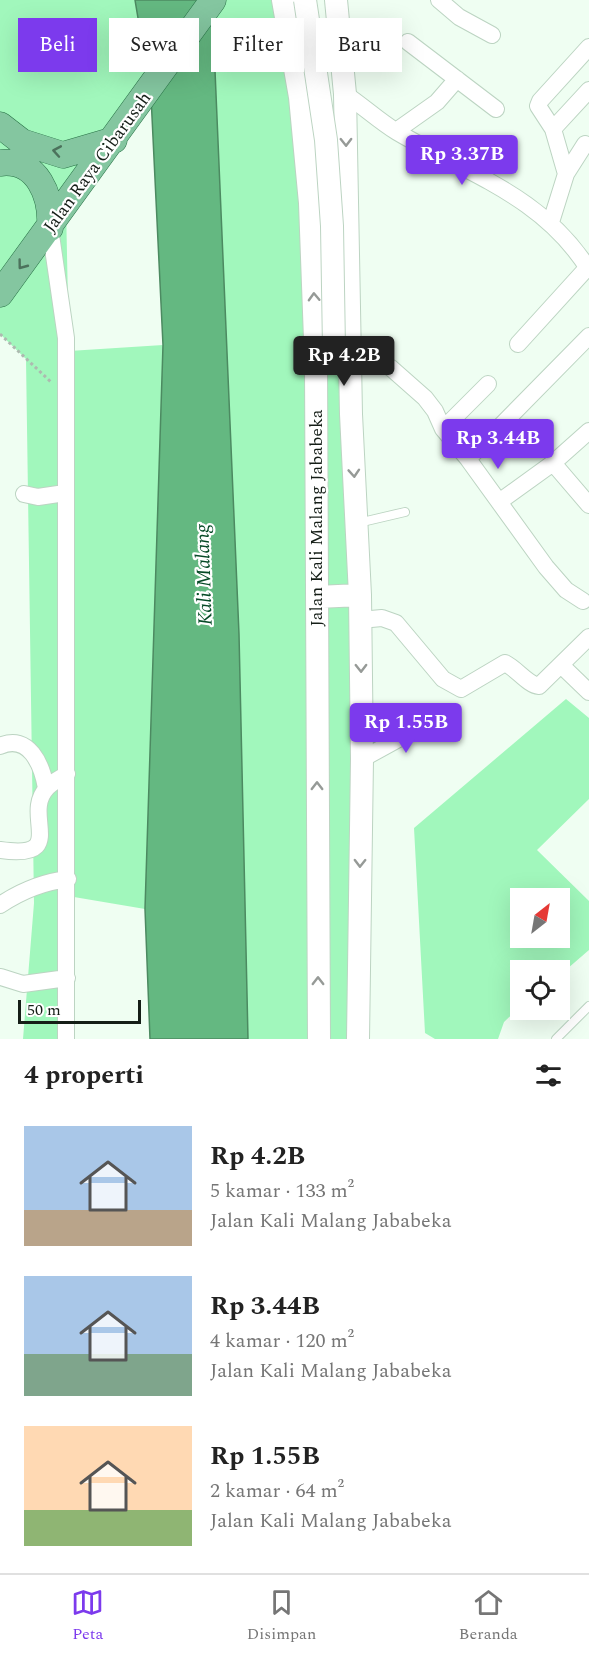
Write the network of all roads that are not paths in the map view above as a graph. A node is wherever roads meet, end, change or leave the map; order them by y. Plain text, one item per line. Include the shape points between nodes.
1 (213, 0) edge
2 (283, 0) edge
3 (305, 0) edge
4 (336, 0) edge
5 (439, 0) edge
6 (492, 35) dead end
7 (408, 42) dead end
8 (589, 47) edge
9 (457, 79) junction
10 (589, 90) edge
11 (345, 94) junction
12 (300, 97) junction
13 (496, 109) dead end
14 (0, 125) edge
15 (554, 129) junction
16 (396, 131) junction
17 (114, 140) junction
18 (585, 144) dead end
19 (0, 163) edge
20 (566, 174) junction
21 (551, 222) junction
22 (50, 228) junction
23 (588, 269) edge
24 (0, 294) edge
25 (589, 336) edge
26 (518, 344) dead end
27 (340, 353) junction
28 (488, 384) dead end
29 (315, 407) junction
30 (443, 429) junction
31 (589, 431) edge
32 (468, 459) junction
33 (553, 463) junction
34 (65, 493) junction
35 (24, 494) dead end
36 (499, 502) junction
37 (589, 505) edge
38 (405, 512) dead end
39 (358, 523) junction
40 (360, 595) junction
41 (316, 597) junction
42 (587, 602) edge
43 (360, 620) junction
44 (589, 637) edge
45 (562, 666) junction
46 (589, 692) edge
47 (422, 726) dead end
48 (0, 746) edge
49 (362, 759) junction
50 (67, 774) junction
51 (46, 788) junction
52 (0, 850) edge
53 (68, 879) junction
54 (0, 905) edge
55 (1, 977) edge
56 (67, 978) junction
57 (589, 1006) edge
58 (66, 1039) edge
59 (319, 1039) edge
60 (358, 1039) edge
61 (556, 1039) edge

1 - 17 main road, Jalan Raya Cibarusah
2 - 12 main road, Jalan Kali Malang Jababeka
3 - 27 main road, bridge via 326,140
4 - 11 main road, Jalan Kali Malang Jababeka
5 - 6 street via 459,17
7 - 9 street
8 - 15 street via 540,101 541,114
9 - 13 street
9 - 16 street via 437,102
10 - 15 street
11 - 12 main road
11 - 16 street
11 -> 27 main road, Jalan Kali Malang Jababeka
29 -> 12 main road, Jalan Kali Malang Jababeka via 310,203
17 -> 14 main road via 63,154 22,142
15 - 20 street
16 - 21 street via 508,191
17 - 22 main road, Jalan Raya Cibarusah
18 - 20 street
19 - 22 main road via 23,167 39,179 48,195
20 - 21 street
21 - 23 street
22 -> 24 main road, Jalan Raya Cibarusah
22 - 34 street via 66,338
23 - 26 street
25 - 32 street
27 - 29 main road
27 - 30 street via 391,368 424,398
27 -> 39 main road, Jalan Kali Malang Jababeka via 351,414
28 - 30 street
29 - 41 main road, Jalan Kali Malang Jababeka
30 - 32 street
31 - 33 street
32 - 36 street
33 - 36 street
33 - 37 street
34 - 35 street via 38,497
34 - 50 street
36 - 42 street via 559,583 573,597
38 - 39 lane
39 - 40 main road, Jalan Kali Malang Jababeka
40 - 41 main road
40 - 43 main road, Jalan Kali Malang Jababeka
59 -> 41 main road, Jalan Kali Malang Jababeka
43 - 45 street via 382,618 396,623 422,657 455,688 466,689 506,663 539,686
43 -> 49 main road, Jalan Kali Malang Jababeka
44 - 45 street
45 - 46 street
47 - 49 street
48 - 51 street via 9,742 20,744 34,754 43,768
49 -> 60 main road, Jalan Kali Malang Jababeka
50 - 51 street
50 - 53 street
51 - 52 street via 39,813 38,846 30,851
53 - 54 street via 48,881
53 - 56 street
55 - 56 street via 22,984
56 - 58 street
57 - 61 lane

